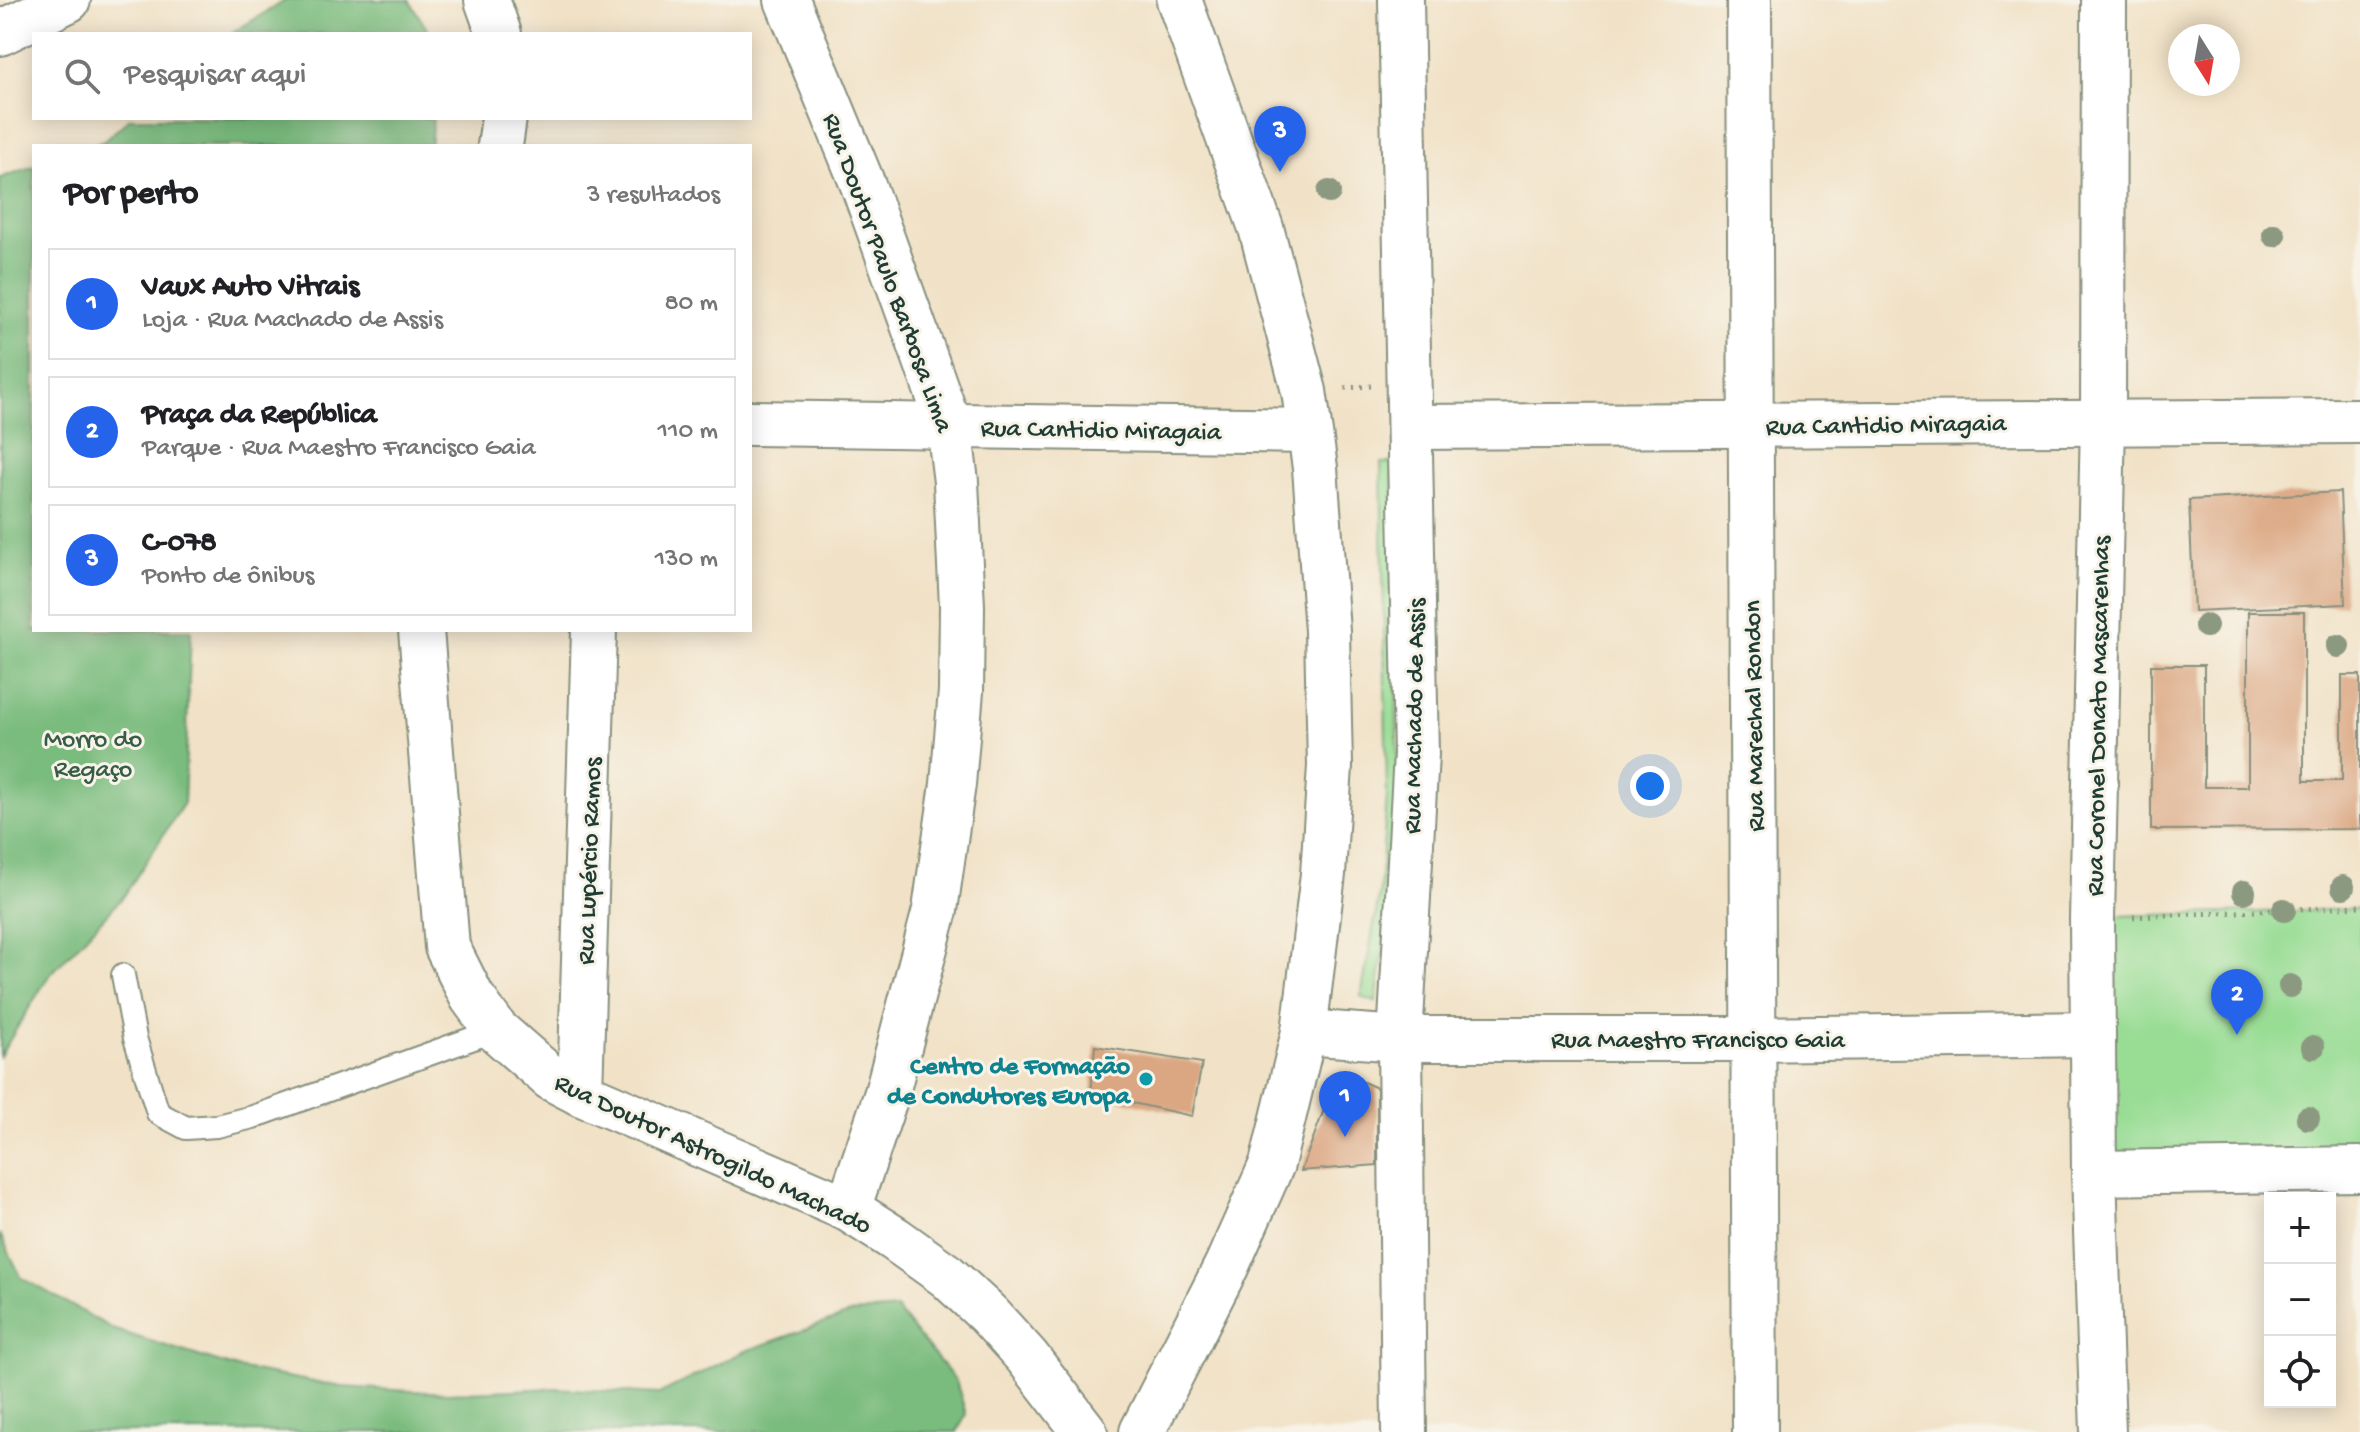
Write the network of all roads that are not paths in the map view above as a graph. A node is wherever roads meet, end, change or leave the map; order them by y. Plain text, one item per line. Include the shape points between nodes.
1 (68, 0) edge
2 (487, 0) edge
3 (787, 0) edge
4 (1179, 0) edge
5 (1401, 0) edge
6 (1749, 0) edge
7 (2104, 0) edge
8 (498, 32) edge
9 (0, 33) edge
10 (504, 120) edge
11 (500, 144) edge
12 (2103, 421) junction
13 (2360, 421) edge
14 (752, 423) edge
15 (1749, 424) junction
16 (949, 425) junction
17 (1412, 427) junction
18 (1309, 431) junction
19 (421, 632) edge
20 (594, 632) edge
21 (123, 975) dead end
22 (496, 1030) junction
23 (1304, 1032) junction
24 (2093, 1034) junction
25 (1400, 1039) junction
26 (1755, 1039) junction
27 (580, 1093) junction
28 (2360, 1169) edge
29 (2094, 1173) junction
30 (848, 1209) junction
31 (1085, 1432) edge
32 (1142, 1432) edge
33 (1404, 1432) edge
34 (1755, 1432) edge
35 (2103, 1432) edge

1 - 9 street
2 - 8 street
3 - 16 street, Rua Doutor Paulo Barbosa Lima via 863,185
4 - 18 street via 1261,228 1304,391
5 - 17 street, Rua Machado de Assis
6 - 15 street, Rua Marechal Rondon
7 - 12 street, Rua Coronel Donato Mascarenhas
10 - 11 street
12 - 13 street, Rua Cantidio Miragaia
12 - 15 street, Rua Cantidio Miragaia
12 - 24 street, Rua Coronel Donato Mascarenhas
14 - 16 street, Rua Cantidio Miragaia
15 - 17 street, Rua Cantidio Miragaia
15 - 26 street, Rua Marechal Rondon
16 - 18 street, Rua Cantidio Miragaia
16 - 30 street, Rua Doutor Paulo Barbosa Lima via 962,606 953,784 935,910 917,985
17 - 25 street, Rua Machado de Assis via 1416,754
18 - 23 street via 1327,631 1330,766
19 - 22 street, Rua Doutor Astrogildo Machado via 447,947
20 - 27 street, Rua Lupércio Ramos
21 - 22 lane via 158,1113 186,1128 253,1117
22 - 27 street, Rua Doutor Astrogildo Machado via 551,1078
23 - 25 street, Rua Maestro Francisco Gaia
23 - 32 street via 1272,1164
24 - 26 street, Rua Maestro Francisco Gaia
24 - 29 street, Rua Coronel Donato Mascarenhas
25 - 26 street, Rua Maestro Francisco Gaia
25 - 33 street, Rua Machado de Assis
26 - 34 street, Rua Marechal Rondon
27 - 30 street, Rua Doutor Astrogildo Machado
28 - 29 street
29 - 35 street, Rua Coronel Donato Mascarenhas
30 - 31 street, Rua Doutor Astrogildo Machado via 947,1276 989,1315

